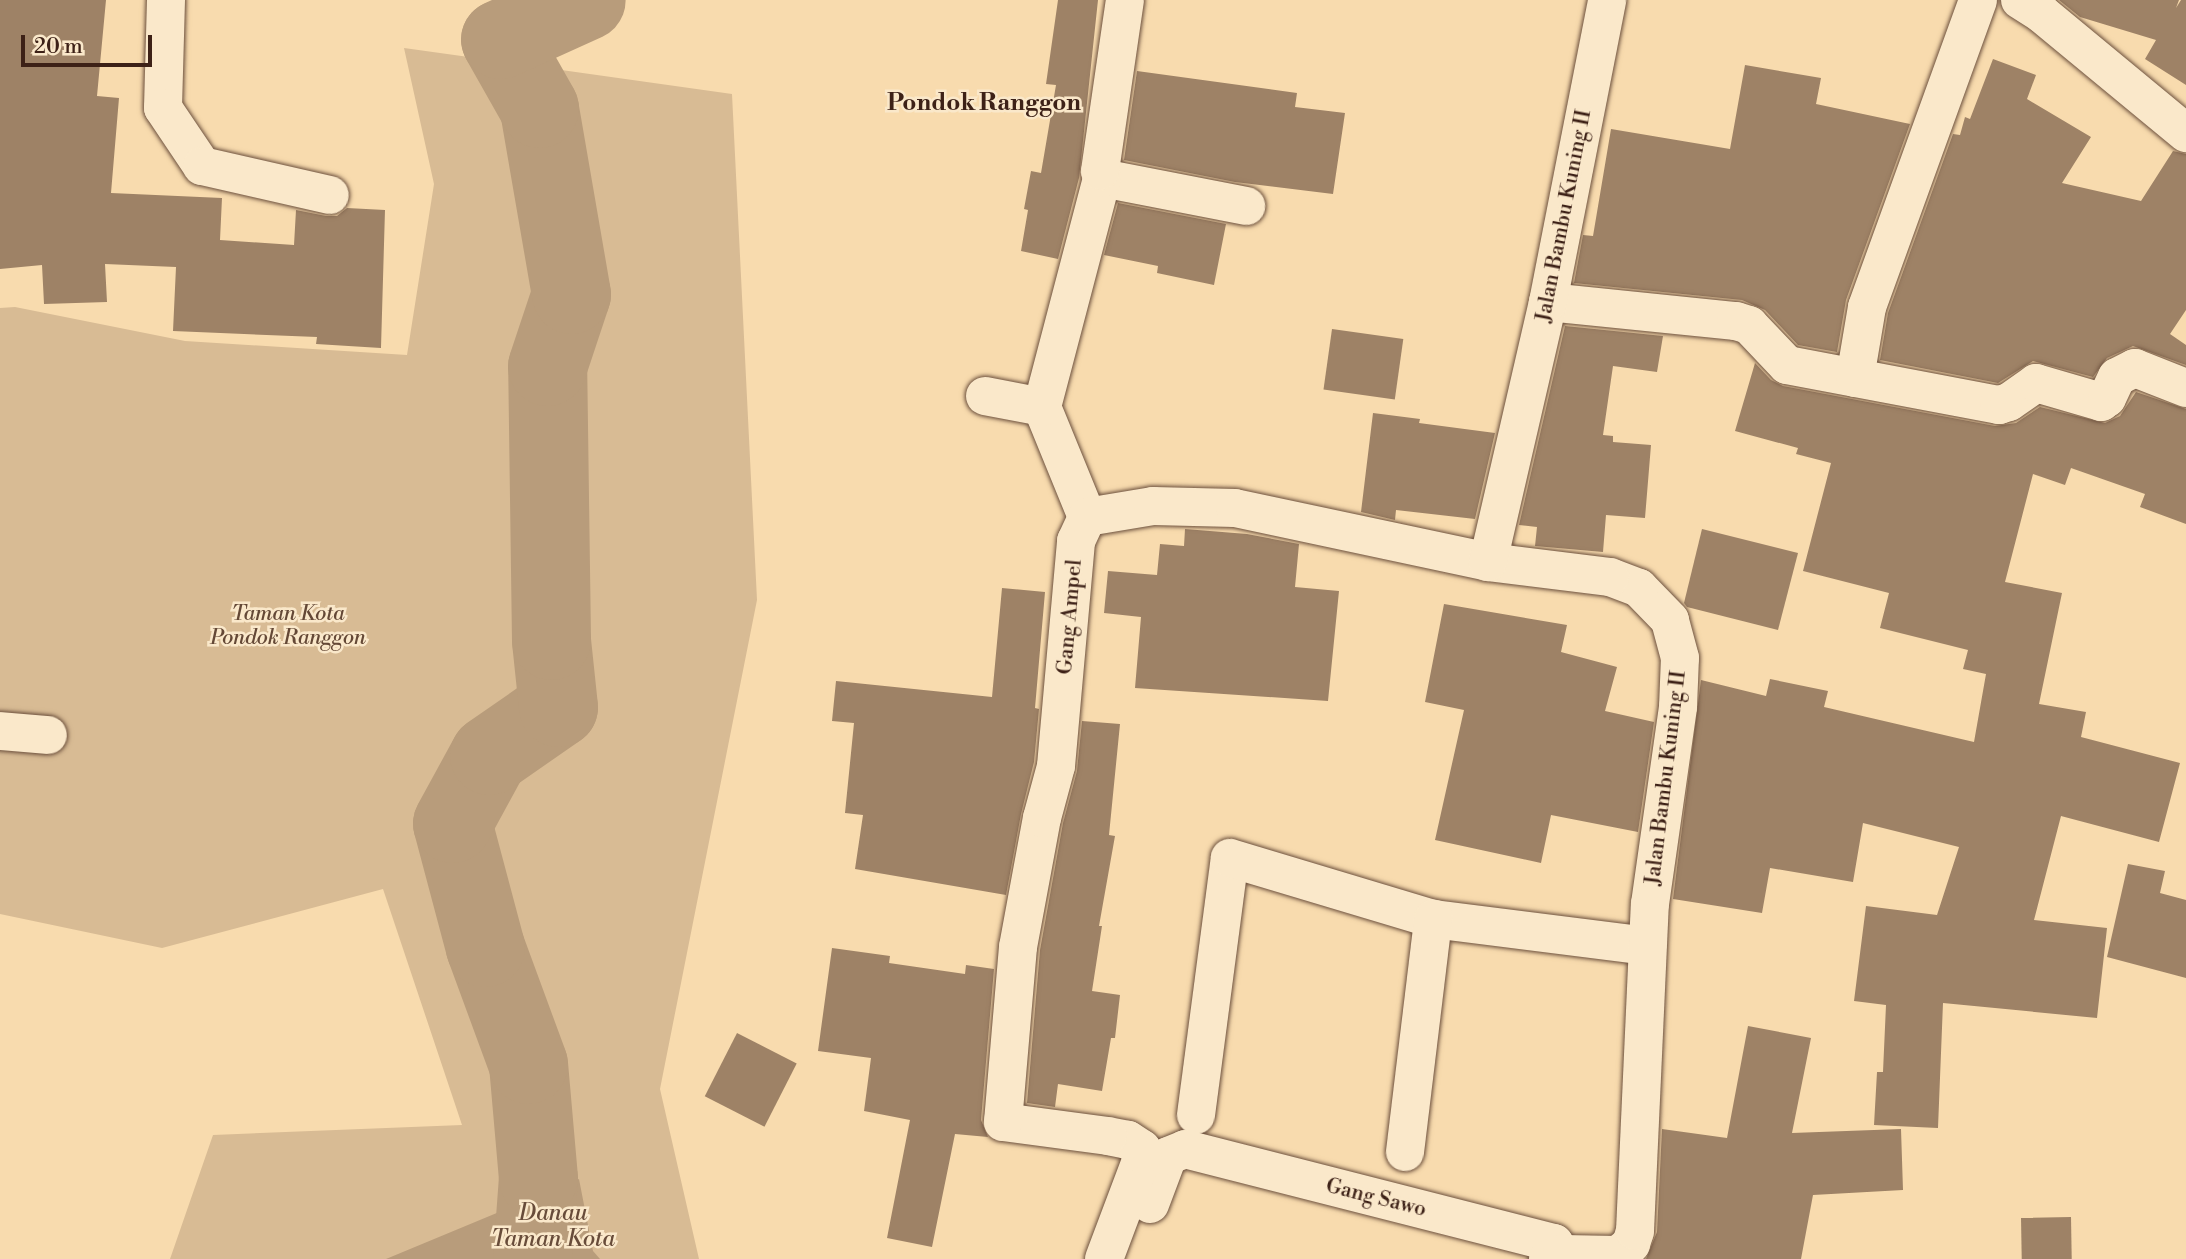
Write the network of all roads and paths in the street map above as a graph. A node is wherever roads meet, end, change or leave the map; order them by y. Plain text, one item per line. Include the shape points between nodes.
1 (166, 0) edge
2 (1125, 0) edge
3 (1607, 0) edge
4 (1978, 0) edge
5 (2036, 5) edge
6 (2186, 133) edge
7 (1102, 178) junction
8 (330, 195) dead end
9 (1246, 206) dead end
10 (1548, 302) junction
11 (1855, 378) junction
12 (2186, 387) edge
13 (985, 396) dead end
14 (1042, 407) junction
15 (1087, 517) junction
16 (1488, 562) junction
17 (0, 732) edge
18 (48, 735) dead end
19 (1433, 919) junction
20 (1647, 946) junction
21 (1191, 1132) junction
22 (1405, 1152) dead end
23 (1555, 1257) edge
24 (1104, 1259) edge
25 (1132, 1259) edge

1 - 8 street via 163,108 202,166
2 - 7 street
3 - 10 street, Jalan Bambu Kuning II
4 - 11 street via 1867,307
5 - 6 street
7 - 9 street
7 - 14 street
10 - 11 street via 1736,321 1749,325 1787,365
10 - 16 street, Jalan Bambu Kuning II
11 - 12 street via 1999,405 2036,383 2101,402 2117,377 2135,368
13 - 14 street
14 - 15 street
15 - 16 street via 1153,506 1235,508
15 - 24 street, Gang Ampel via 1076,541 1056,766 1018,947 1003,1122 1108,1136 1142,1149
16 - 20 street, Jalan Bambu Kuning II via 1610,577 1639,588 1670,620 1680,657 1678,707
17 - 18 street
19 - 20 street
19 - 21 street via 1230,858
19 - 22 street
20 - 23 street, Jalan Bambu Kuning II via 1637,1213 1631,1244 1618,1255
21 - 23 street, Gang Sawo via 1554,1243
21 - 25 street via 1168,1156

